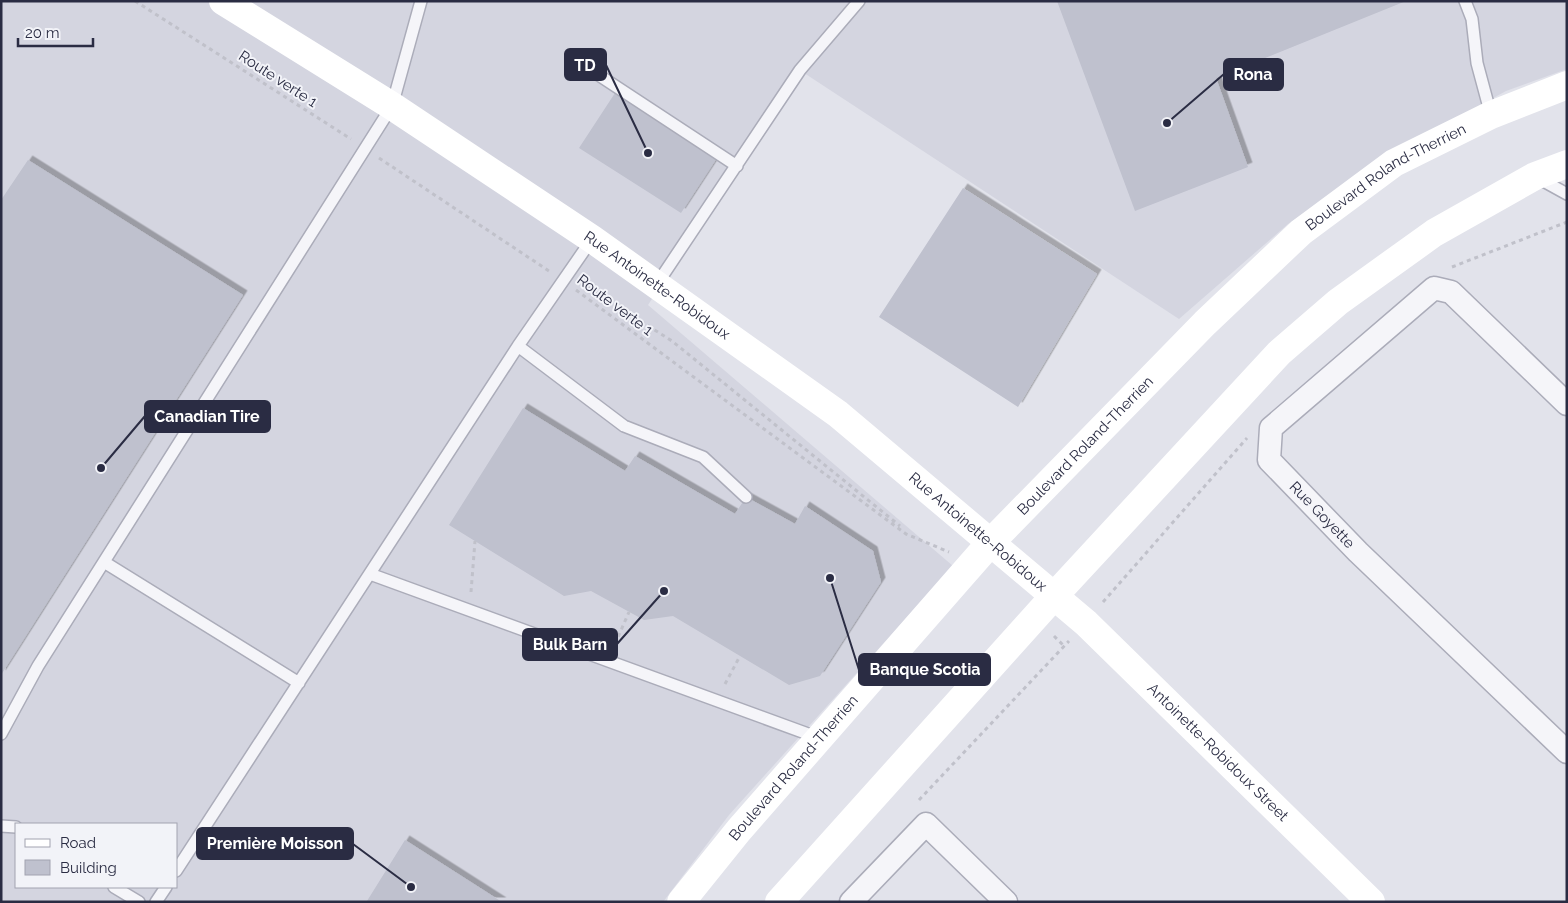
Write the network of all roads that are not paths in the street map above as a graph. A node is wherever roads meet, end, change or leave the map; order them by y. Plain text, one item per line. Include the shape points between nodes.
1 (223, 1) edge
2 (421, 1) edge
3 (859, 1) edge
4 (1465, 1) edge
5 (597, 74) dead end
6 (1567, 85) edge
7 (392, 106) junction
8 (1491, 115) junction
9 (1567, 164) edge
10 (737, 166) junction
11 (1535, 176) junction
12 (1567, 194) edge
13 (592, 239) junction
14 (657, 284) junction
15 (518, 346) junction
16 (1567, 404) edge
17 (746, 497) dead end
18 (991, 542) junction
19 (104, 562) junction
20 (370, 574) junction
21 (1055, 595) junction
22 (299, 683) junction
23 (1, 734) edge
24 (821, 738) junction
25 (1567, 752) edge
26 (1, 826) edge
27 (15, 827) edge
28 (178, 868) edge
29 (116, 888) edge
30 (165, 888) edge
31 (139, 902) edge
32 (156, 902) edge
33 (681, 902) edge
34 (779, 902) edge
35 (851, 902) edge
36 (1006, 902) edge
37 (1371, 902) edge

1 - 7 main road, Rue Antoinette-Robidoux
2 - 7 lane
3 - 10 lane via 800,70
4 - 8 lane via 1472,19 1477,63
5 - 10 lane
6 - 8 main road, Boulevard Roland-Therrien
7 - 13 main road, Rue Antoinette-Robidoux
7 - 19 lane
8 - 18 main road, Boulevard Roland-Therrien via 1394,163 1301,232 1205,323
9 - 11 main road
10 - 14 lane
11 - 12 lane
11 - 21 main road via 1434,233 1338,302 1279,353
13 - 14 main road, Rue Antoinette-Robidoux
13 - 15 lane
14 - 18 main road, Rue Antoinette-Robidoux via 838,414
15 - 17 lane via 624,426 703,458
15 - 20 lane
16 - 25 street, Rue Goyette via 1451,292 1434,288 1271,428 1269,460 1358,552
18 - 21 main road, Rue Antoinette-Robidoux
18 - 24 main road, Boulevard Roland-Therrien
19 - 22 lane
19 - 23 lane via 38,666
20 - 22 lane
20 - 24 lane
21 - 34 main road
21 - 37 main road, Rue Antoinette-Robidoux
22 - 28 lane
24 - 33 main road, Boulevard Roland-Therrien via 739,830
26 - 27 lane
29 - 31 lane
30 - 32 lane
35 - 36 street via 920,816

